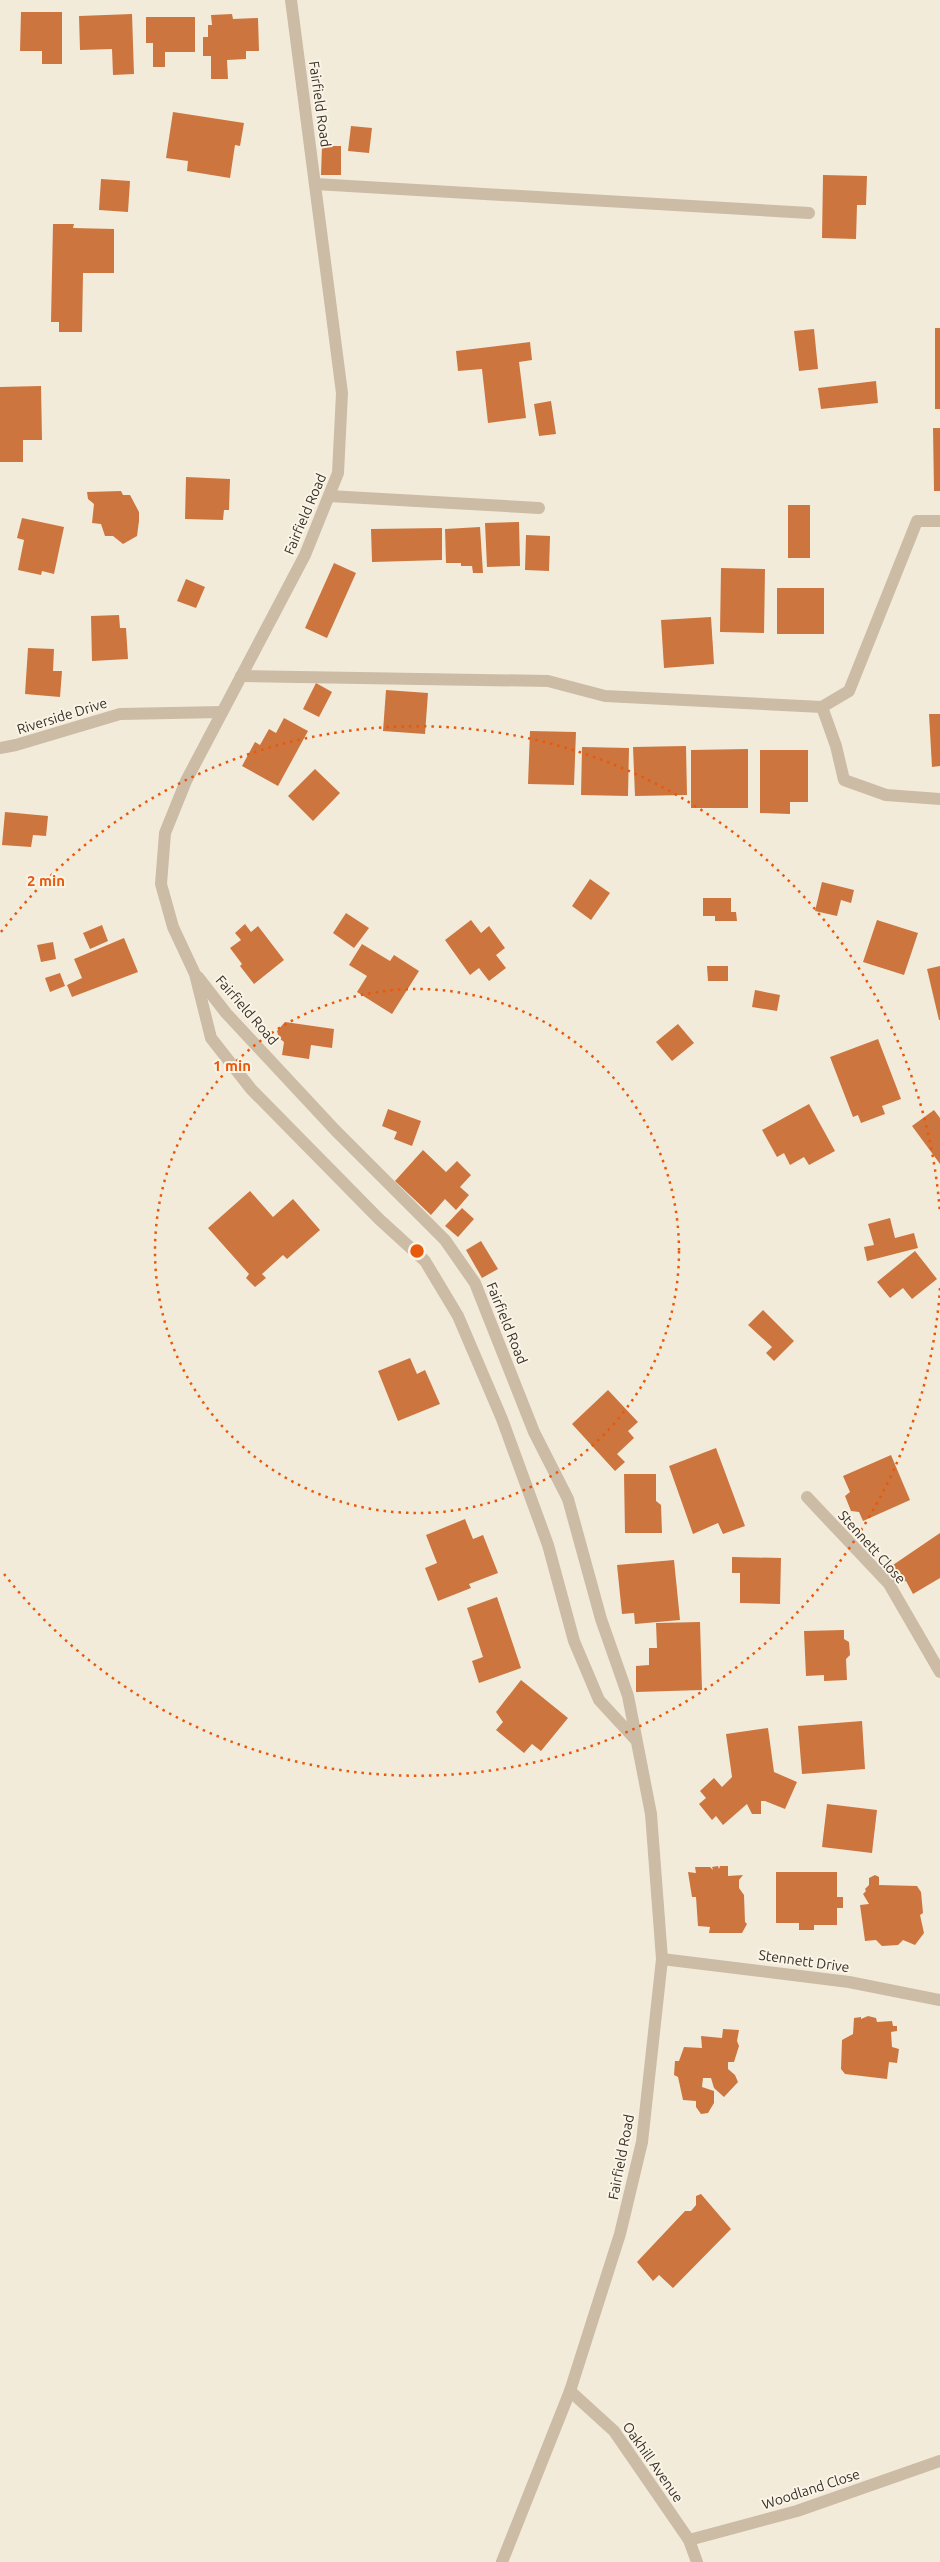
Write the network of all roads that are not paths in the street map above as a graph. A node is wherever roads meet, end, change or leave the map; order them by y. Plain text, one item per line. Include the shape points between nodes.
1 (291, 0) edge
2 (315, 184) junction
3 (808, 213) dead end
4 (329, 496) junction
5 (539, 508) dead end
6 (940, 521) edge
7 (241, 676) junction
8 (822, 706) junction
9 (222, 712) junction
10 (0, 748) edge
11 (940, 799) edge
12 (195, 974) junction
13 (807, 1497) dead end
14 (940, 1672) edge
15 (635, 1739) junction
16 (662, 1959) junction
17 (940, 2000) edge
18 (570, 2391) junction
19 (940, 2461) edge
20 (689, 2540) junction
21 (502, 2562) edge
22 (697, 2562) edge

1 - 2 street, Fairfield Road
2 - 3 street
2 - 4 street, Fairfield Road via 342,393 338,473
4 - 5 street
4 - 7 street, Fairfield Road via 305,555
6 - 8 street via 916,521 849,691
7 - 8 street via 548,681 605,696
7 - 9 street, Fairfield Road
8 - 11 street via 844,780 886,795
9 - 10 street, Riverside Drive via 120,714
9 - 12 street, Fairfield Road via 186,780 165,834 161,884 173,927
12 - 15 street, Fairfield Road via 211,1038 251,1089 312,1153 425,1261 458,1316 505,1428 548,1545 574,1641 599,1700
12 - 15 street, Fairfield Road via 226,1013 336,1131 445,1240 476,1283 534,1432 568,1499 600,1619 628,1696
13 - 14 street, Stennett Close via 889,1584
15 - 16 street, Fairfield Road via 651,1814
16 - 17 street, Stennett Drive via 850,1982
16 - 18 street, Fairfield Road via 642,2142 620,2234
18 - 20 street, Oakhill Avenue via 614,2431
18 - 21 street, Fairfield Road
19 - 20 street, Woodland Close via 797,2511
20 - 22 street, Oakhill Avenue

